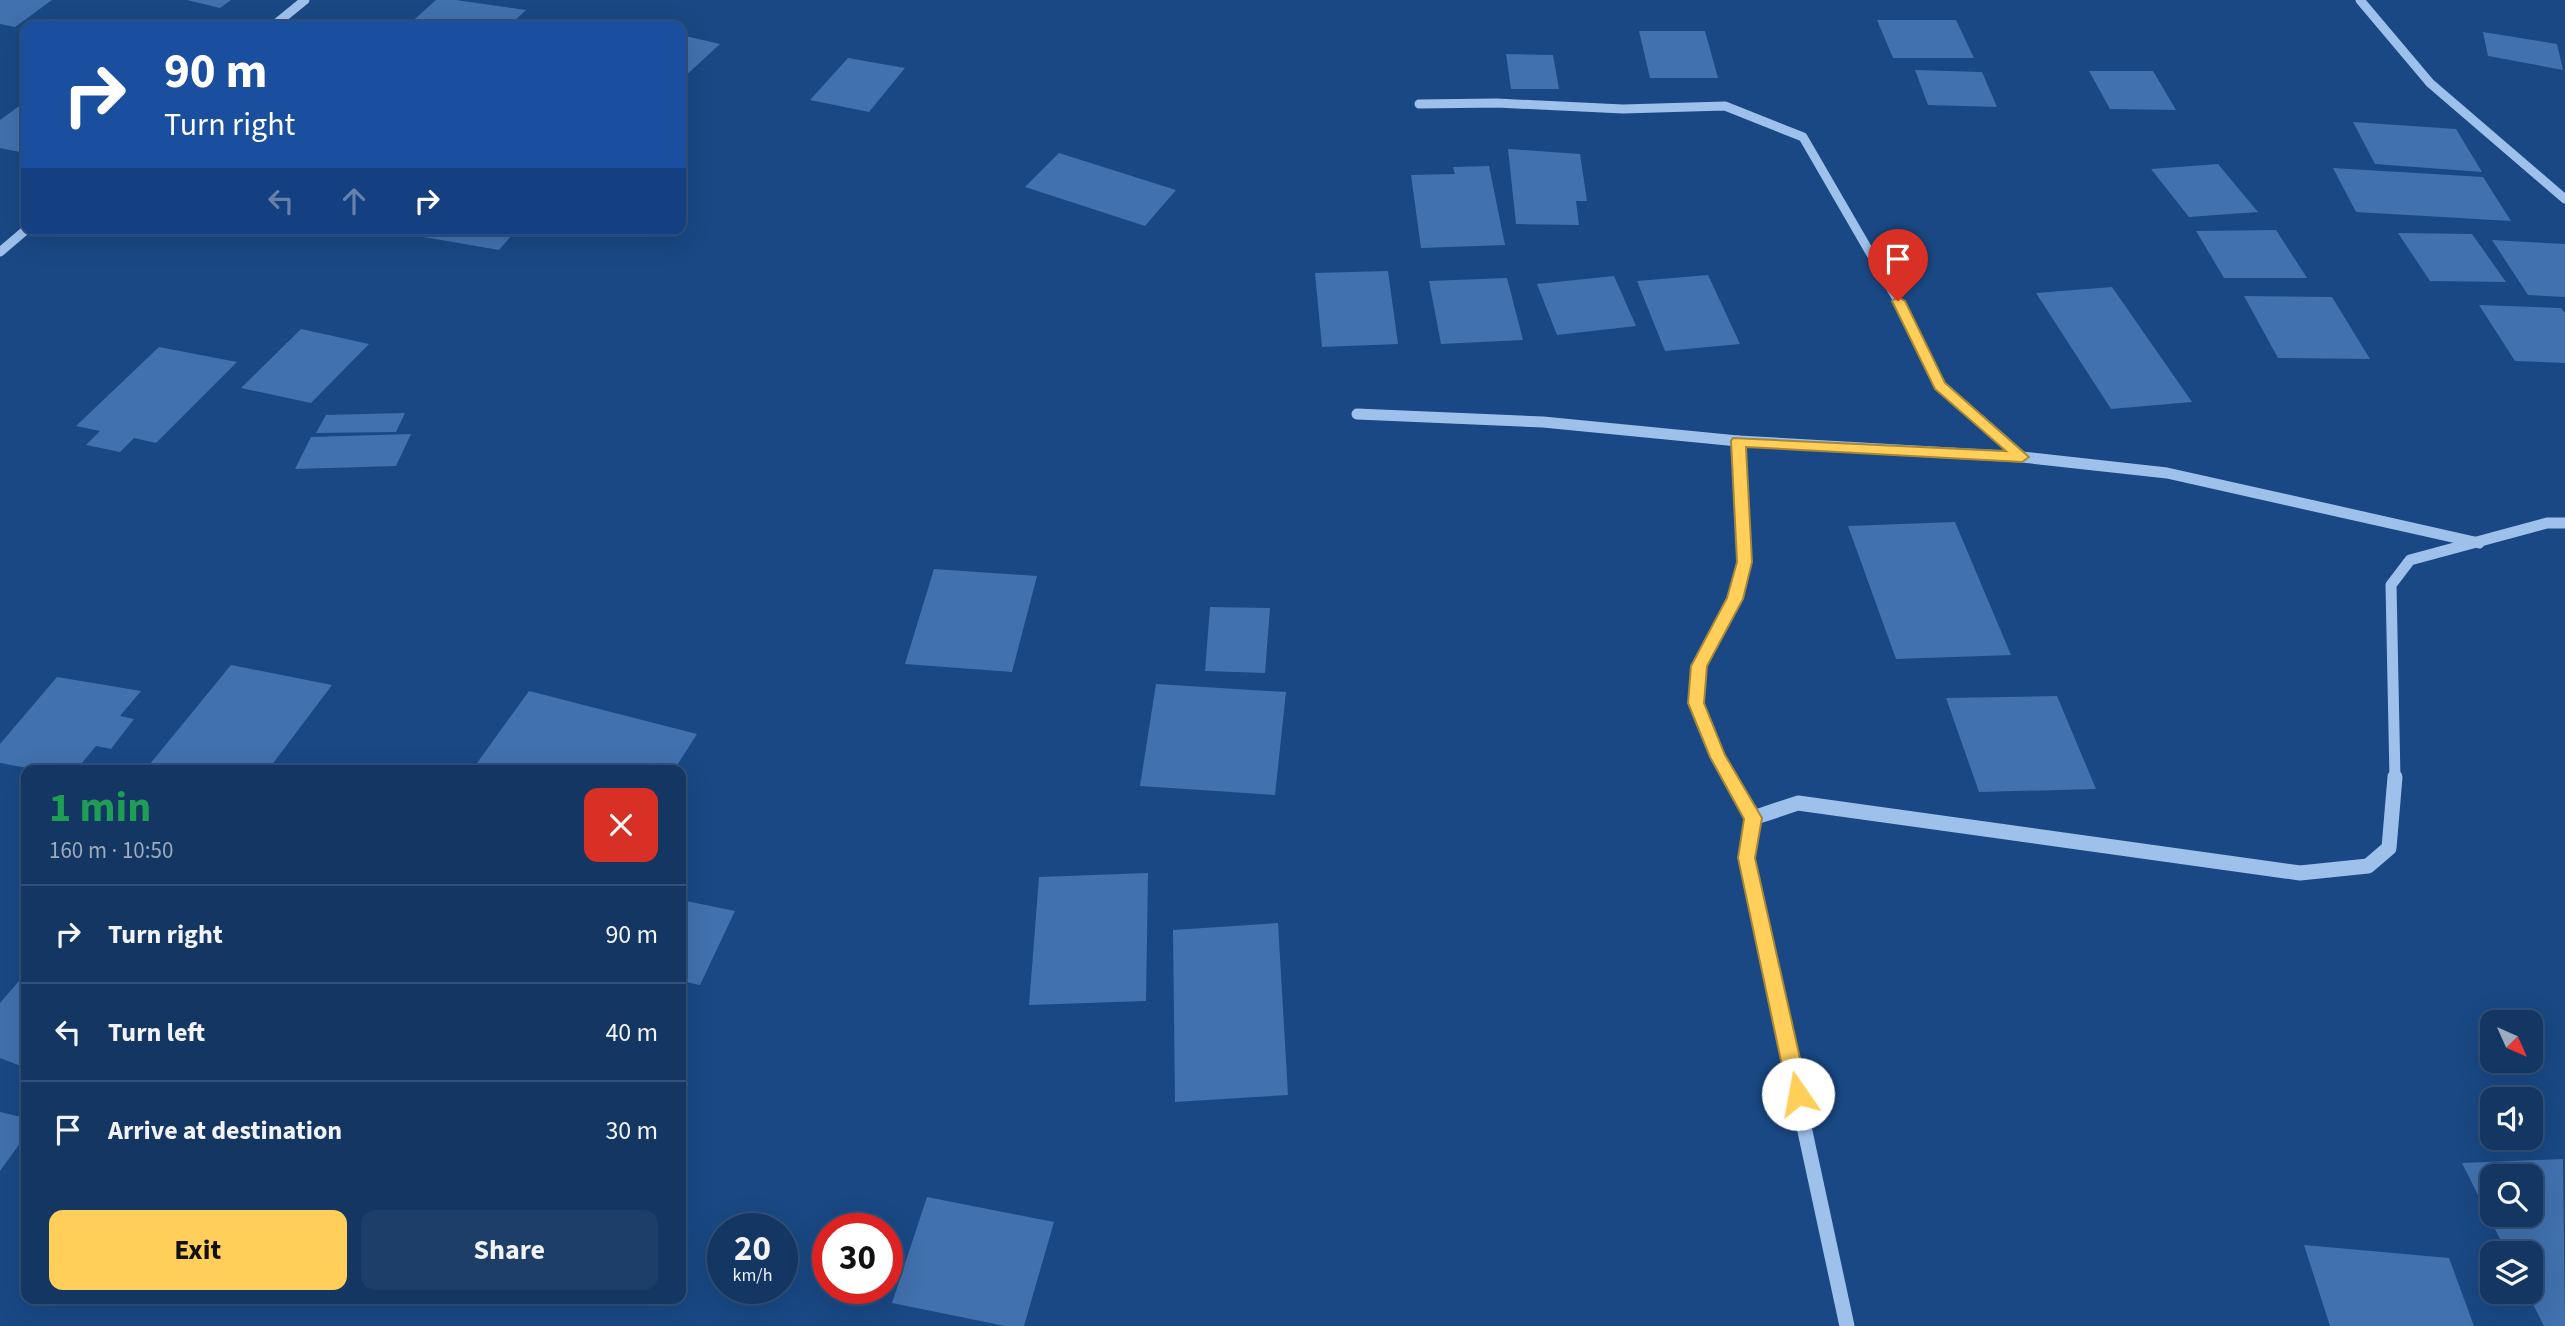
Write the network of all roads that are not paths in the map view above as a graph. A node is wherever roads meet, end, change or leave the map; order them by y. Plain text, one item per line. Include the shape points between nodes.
1 (305, 0) edge
2 (2360, 0) edge
3 (278, 21) edge
4 (1419, 104) dead end
5 (2565, 199) edge
6 (21, 234) edge
7 (0, 252) edge
8 (1357, 414) dead end
9 (1738, 441) junction
10 (2022, 457) junction
11 (2565, 523) edge
12 (2479, 543) junction
13 (1753, 818) junction
14 (1847, 1326) edge

1 - 3 street
2 - 5 street via 2430,83
4 - 10 street via 1623,109 1725,106 1802,138 1898,301 1940,385
6 - 7 street
8 - 9 street via 1543,422
9 - 10 street
9 - 13 street via 1744,562 1735,599 1699,666 1696,703 1718,757
10 - 12 street via 2167,473
11 - 12 street via 2547,523
12 - 13 street via 2410,560 2391,585 2396,761 2389,848 2368,866 2300,873 1798,803
13 - 14 street via 1746,858

